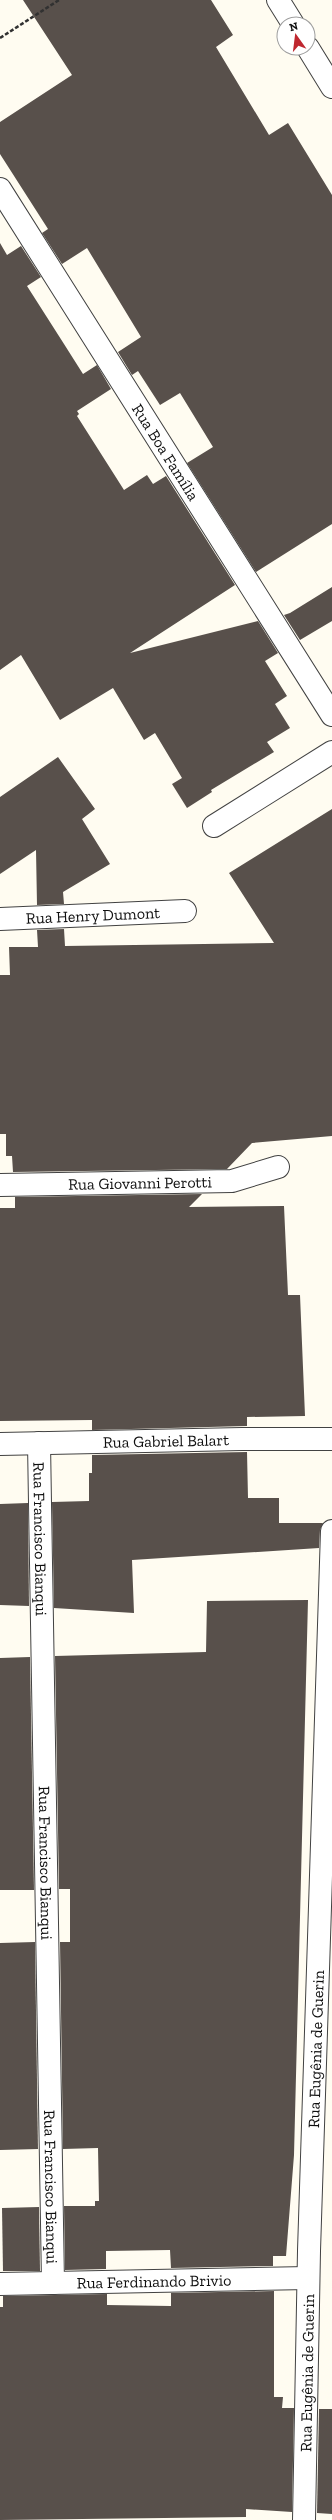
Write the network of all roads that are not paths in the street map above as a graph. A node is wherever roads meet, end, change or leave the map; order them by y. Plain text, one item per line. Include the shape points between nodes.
1 (278, 0) edge
2 (288, 16) edge
3 (313, 56) edge
4 (332, 87) edge
5 (0, 189) edge
6 (332, 715) edge
7 (332, 752) edge
8 (214, 826) dead end
9 (186, 911) dead end
10 (0, 919) edge
11 (278, 1168) dead end
12 (0, 1185) edge
13 (332, 1439) edge
14 (40, 1443) junction
15 (0, 1444) edge
16 (332, 1531) edge
17 (308, 2278) junction
18 (53, 2283) junction
19 (0, 2284) edge
20 (304, 2520) edge

1 - 2 street
3 - 4 street
5 - 6 street, Rua Boa Família
7 - 8 street
9 - 10 street, Rua Henry Dumont
11 - 12 street, Rua Giovanni Perotti via 232,1181
13 - 14 street, Rua Gabriel Balart
14 - 15 street, Rua Gabriel Balart
14 - 18 street, Rua Francisco Bianqui
16 - 17 street, Rua Eugênia de Guerin
17 - 18 street, Rua Ferdinando Brivio
17 - 20 street, Rua Eugênia de Guerin
18 - 19 street, Rua Ferdinando Brivio

